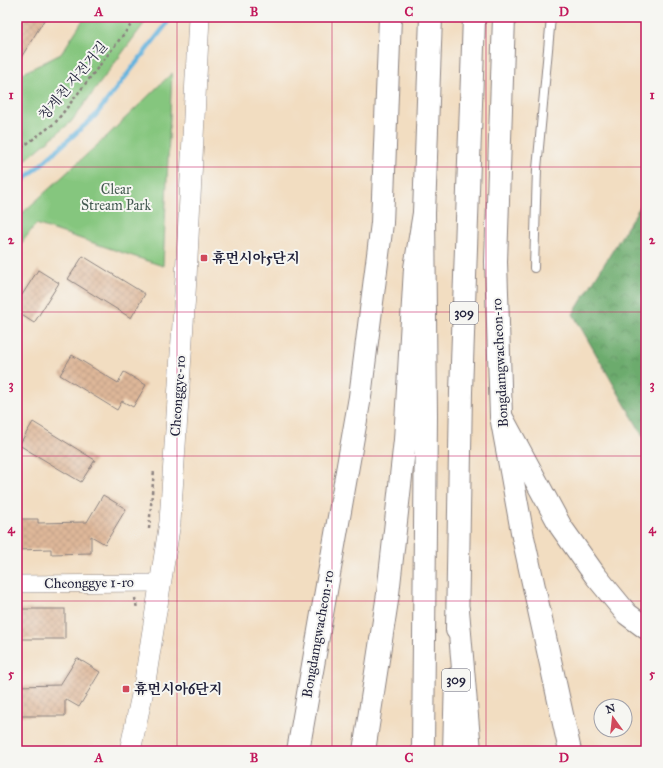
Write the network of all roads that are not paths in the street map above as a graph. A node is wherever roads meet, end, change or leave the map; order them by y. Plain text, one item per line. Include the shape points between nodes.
1 (390, 17) edge
2 (431, 17) edge
3 (474, 17) edge
4 (504, 17) edge
5 (551, 17) edge
6 (198, 27) edge
7 (424, 213) junction
8 (534, 268) dead end
9 (500, 416) junction
10 (161, 583) junction
11 (17, 584) edge
12 (458, 610) junction
13 (646, 628) edge
14 (130, 751) edge
15 (298, 751) edge
16 (364, 751) edge
17 (423, 751) edge
18 (454, 751) edge
19 (470, 751) edge
20 (570, 751) edge

1 - 15 highway, Bongdamgwacheon-ro via 382,223 361,390
2 - 7 highway, 309
3 - 12 highway, 309 via 461,392
4 - 9 highway, Bongdamgwacheon-ro via 496,262
5 - 8 lane via 538,169
6 - 10 street, Cheonggye-ro via 186,286 170,522
7 - 16 highway via 415,268 405,440 388,594
7 - 17 highway, 309 via 426,424
9 - 13 highway via 561,527 627,614
9 - 20 highway, Bongdamgwacheon-ro via 523,537
10 - 11 street, Cheonggye 1-ro
10 - 14 street, Cheonggye-ro via 146,681
12 - 18 highway, 309
12 - 19 highway

